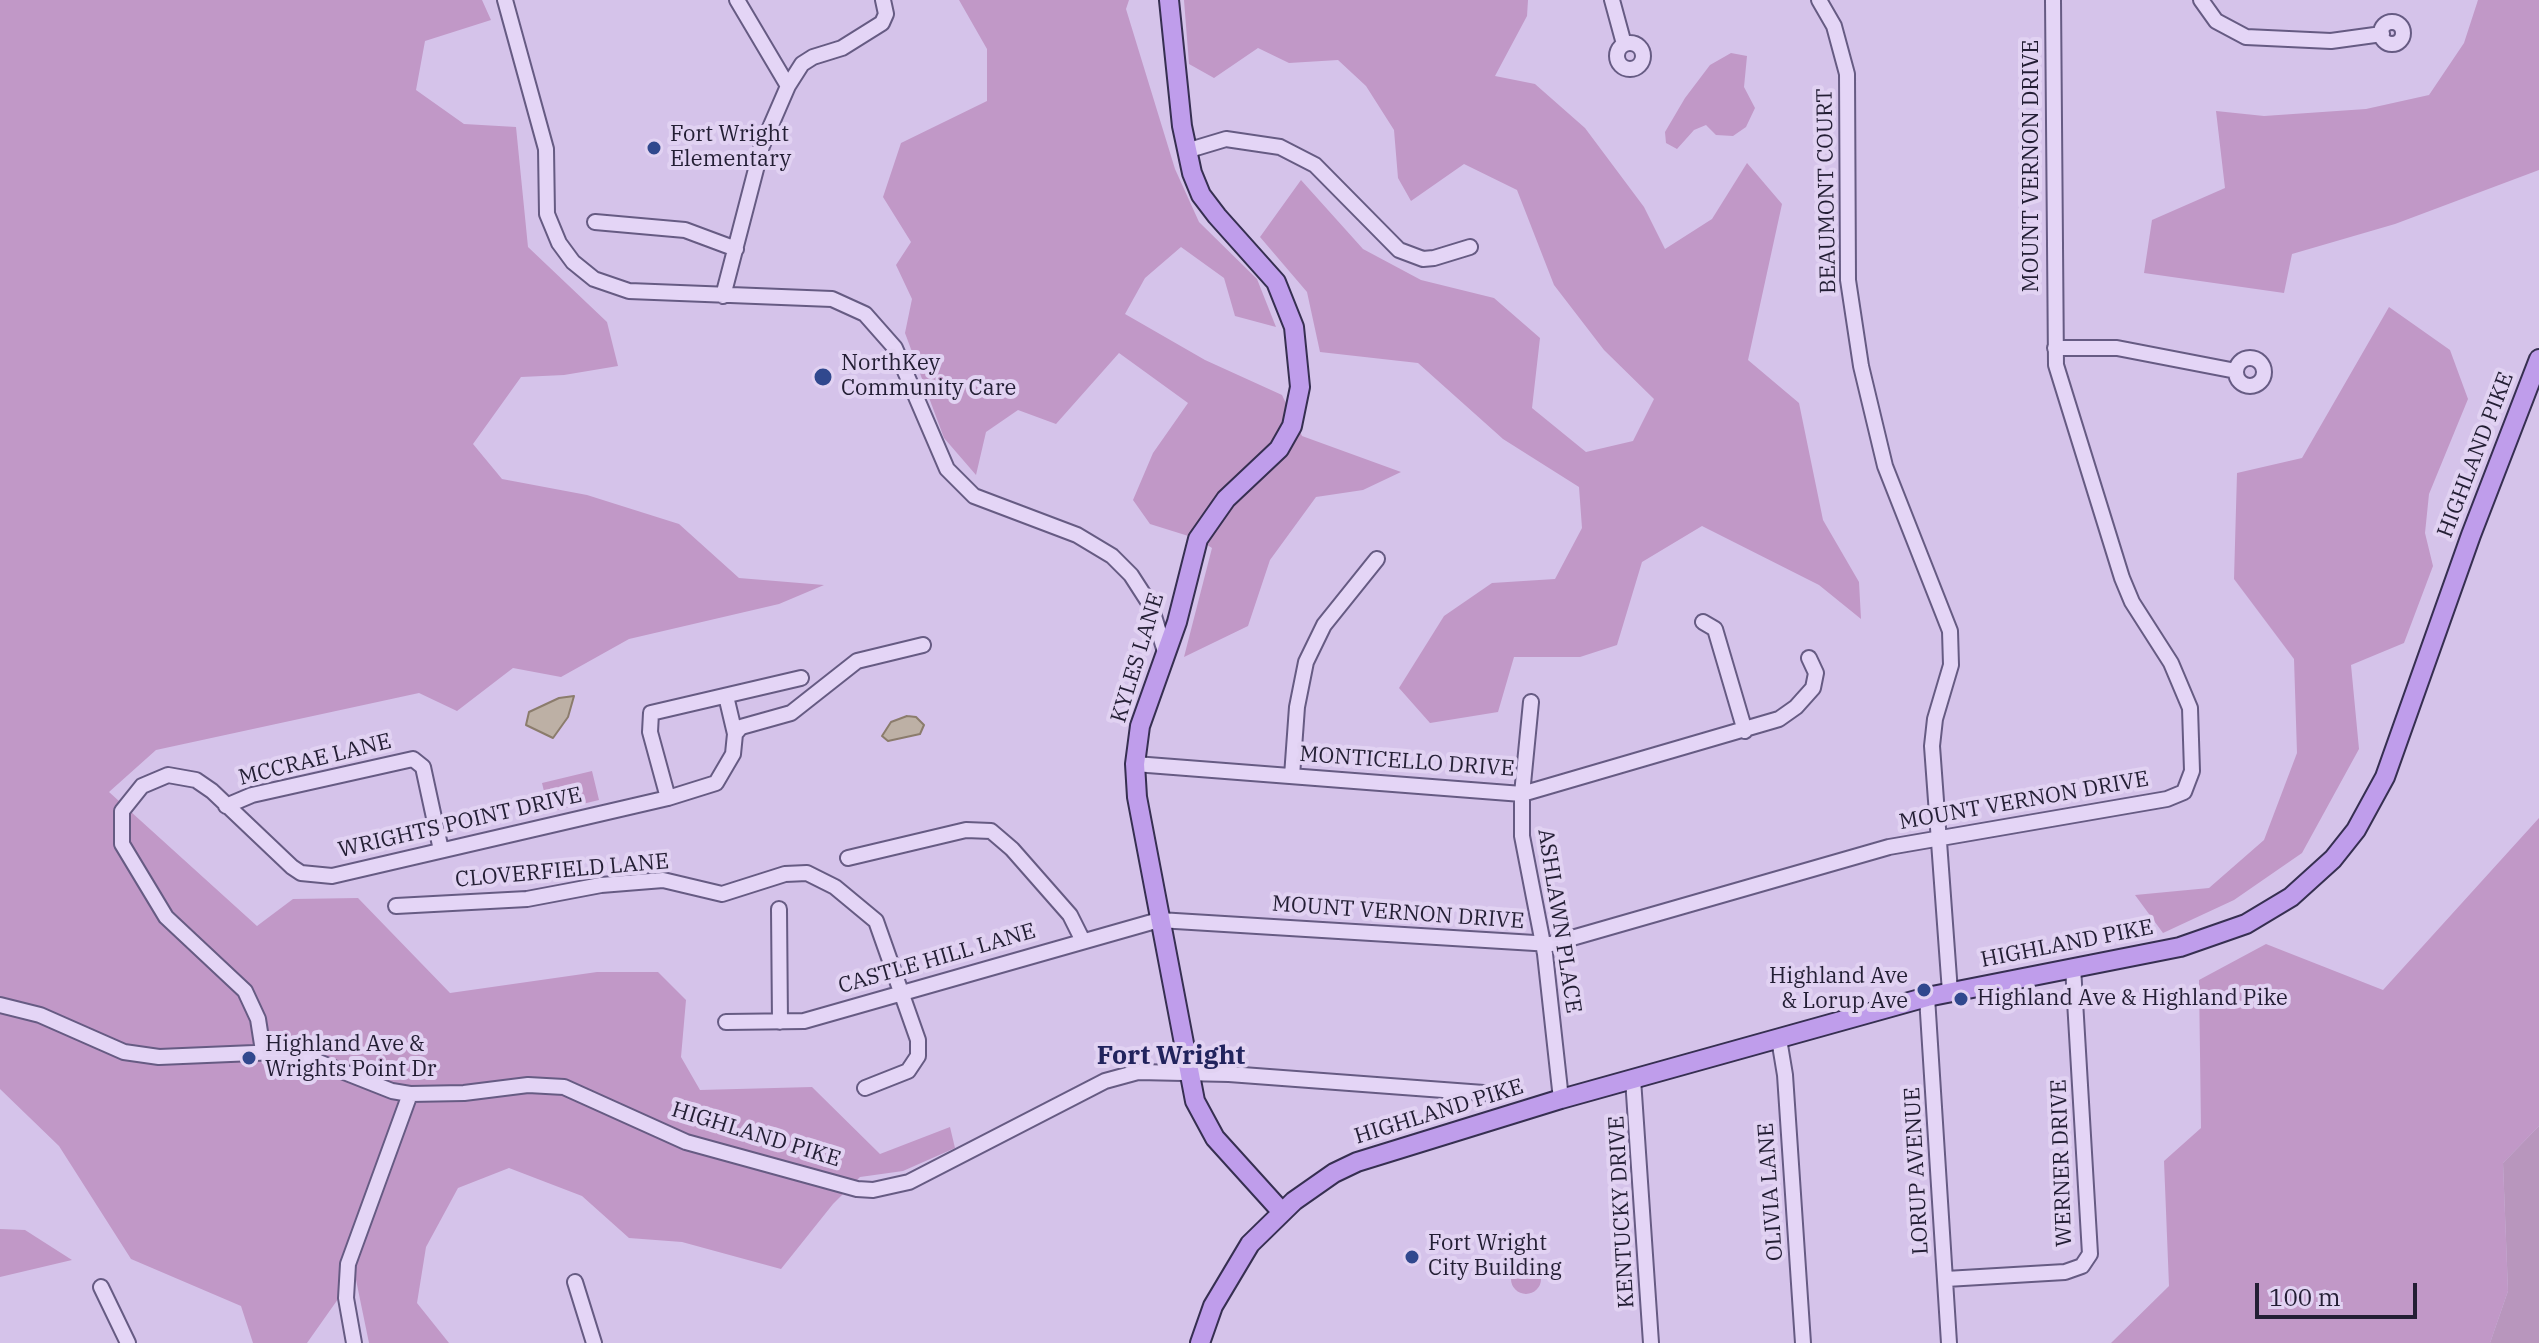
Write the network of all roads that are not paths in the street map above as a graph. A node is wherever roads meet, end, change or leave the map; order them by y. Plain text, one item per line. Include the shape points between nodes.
1 (505, 0) edge
2 (737, 0) edge
3 (883, 0) edge
4 (1169, 0) edge
5 (1612, 0) edge
6 (1819, 0) edge
7 (2053, 0) edge
8 (2201, 0) edge
9 (2382, 34) dead end
10 (1624, 44) dead end
11 (788, 86) junction
12 (1186, 151) junction
13 (595, 222) dead end
14 (1470, 247) dead end
15 (736, 249) junction
16 (723, 296) junction
17 (2055, 348) junction
18 (2539, 359) edge
19 (2236, 371) dead end
20 (1377, 559) dead end
21 (1703, 622) dead end
22 (923, 645) dead end
23 (1165, 652) junction
24 (1809, 658) dead end
25 (801, 678) dead end
26 (726, 696) junction
27 (1531, 702) dead end
28 (1745, 731) junction
29 (735, 734) junction
30 (1135, 764) junction
31 (1292, 776) junction
32 (1522, 794) junction
33 (668, 798) junction
34 (226, 806) junction
35 (1938, 838) junction
36 (441, 850) junction
37 (848, 858) dead end
38 (396, 906) dead end
39 (779, 909) dead end
40 (1159, 920) junction
41 (1082, 939) junction
42 (1543, 945) junction
43 (2073, 967) junction
44 (902, 991) junction
45 (1950, 992) junction
46 (1927, 997) junction
47 (0, 1005) edge
48 (726, 1022) dead end
49 (780, 1022) junction
50 (1779, 1039) junction
51 (263, 1051) junction
52 (1189, 1074) junction
53 (1633, 1079) junction
54 (865, 1088) dead end
55 (410, 1094) junction
56 (1497, 1094) dead end
57 (1561, 1099) junction
58 (1281, 1211) junction
59 (1946, 1279) junction
60 (575, 1282) dead end
61 (101, 1287) dead end
62 (128, 1343) edge
63 (354, 1343) edge
64 (594, 1343) edge
65 (1200, 1343) edge
66 (1651, 1343) edge
67 (1803, 1343) edge
68 (1949, 1343) edge

1 - 16 street via 546,149 547,214 559,243 594,279 629,291
2 - 11 street
3 - 11 street via 882,23 842,48 802,64
4 - 12 main road, KYLES LANE
5 - 10 street
6 - 35 street, BEAUMONT COURT via 1834,26 1847,74 1848,280 1861,366 1885,466 1950,631 1951,665 1932,746
7 - 17 street, MOUNT VERNON DRIVE
8 - 9 street via 2216,21 2246,37 2331,41
11 - 15 street via 762,146
12 - 14 street via 1226,139 1280,147 1315,165 1399,250 1434,258
12 - 23 main road, KYLES LANE via 1201,195 1268,269 1285,301 1299,356 1300,387 1292,426 1279,449 1226,499 1198,539
13 - 15 street via 685,230
15 - 16 street
16 - 23 street via 832,299 865,314 895,348 947,469 974,496 1077,535 1112,556 1151,606
17 - 19 street via 2117,348
17 - 35 street, MOUNT VERNON DRIVE via 2061,391 2122,578 2171,663 2190,708 2192,771 2184,792 2167,799
18 - 43 main road, HIGHLAND PIKE via 2385,777 2356,830 2314,878 2246,924 2180,947
20 - 31 street via 1324,625 1306,662
21 - 28 street via 1715,629
22 - 29 street via 857,661 791,713 741,727
23 - 30 main road, KYLES LANE via 1145,707
24 - 28 street, MONTICELLO DRIVE via 1816,679 1807,697 1779,719
25 - 26 street
26 - 29 street, WRIGHTS POINT DRIVE
26 - 33 street via 653,712 650,732
27 - 32 street, ASHLAWN PLACE
28 - 32 street, MONTICELLO DRIVE
29 - 33 street, WRIGHTS POINT DRIVE via 730,764 716,783
30 - 31 street, MONTICELLO DRIVE
30 - 40 main road, KYLES LANE
31 - 32 street, MONTICELLO DRIVE
32 - 42 street, ASHLAWN PLACE via 1522,836
33 - 36 street, WRIGHTS POINT DRIVE
34 - 36 street, WRIGHTS POINT DRIVE via 301,873 332,876
34 - 36 street, MCCRAE LANE via 252,795 413,759 423,767
34 - 51 street, WRIGHTS POINT DRIVE via 196,780 168,775 130,797 122,811 120,837 166,917 245,991 258,1019
35 - 42 street, MOUNT VERNON DRIVE via 1889,847
35 - 45 street, BEAUMONT COURT
37 - 41 street via 983,829 1012,849 1070,915
38 - 44 street, CLOVERFIELD LANE via 527,899 663,880 722,894 785,874 807,873 835,887 876,921
39 - 49 street
40 - 41 street, CASTLE HILL LANE
40 - 42 street, MOUNT VERNON DRIVE
40 - 52 main road, KYLES LANE
41 - 44 street, CASTLE HILL LANE
42 - 57 street, ASHLAWN PLACE
43 - 45 main road, HIGHLAND PIKE
43 - 59 street, WERNER DRIVE via 2090,1254 2082,1266 2065,1272
44 - 49 street, CASTLE HILL LANE via 804,1021
44 - 54 street, CLOVERFIELD LANE via 918,1056 908,1071
45 - 46 main road, HIGHLAND PIKE
46 - 50 main road, HIGHLAND PIKE
46 - 59 street, LORUP AVENUE
47 - 51 street, HIGHLAND PIKE via 40,1015 124,1052 170,1057
48 - 49 street, CASTLE HILL LANE
50 - 53 main road, HIGHLAND PIKE
50 - 67 street, OLIVIA LANE
51 - 55 street, HIGHLAND PIKE via 306,1057
52 - 55 street, HIGHLAND PIKE via 1138,1072 1105,1081 927,1174 873,1190 686,1142 564,1087
52 - 56 street, HIGHLAND PIKE
52 - 58 main road, KYLES LANE via 1206,1125
53 - 57 main road, HIGHLAND PIKE
53 - 66 street, KENTUCKY DRIVE
55 - 63 street via 348,1264 346,1298
57 - 58 main road, HIGHLAND PIKE via 1357,1162
58 - 65 main road via 1236,1265
59 - 68 street, LORUP AVENUE
60 - 64 street
61 - 62 street

